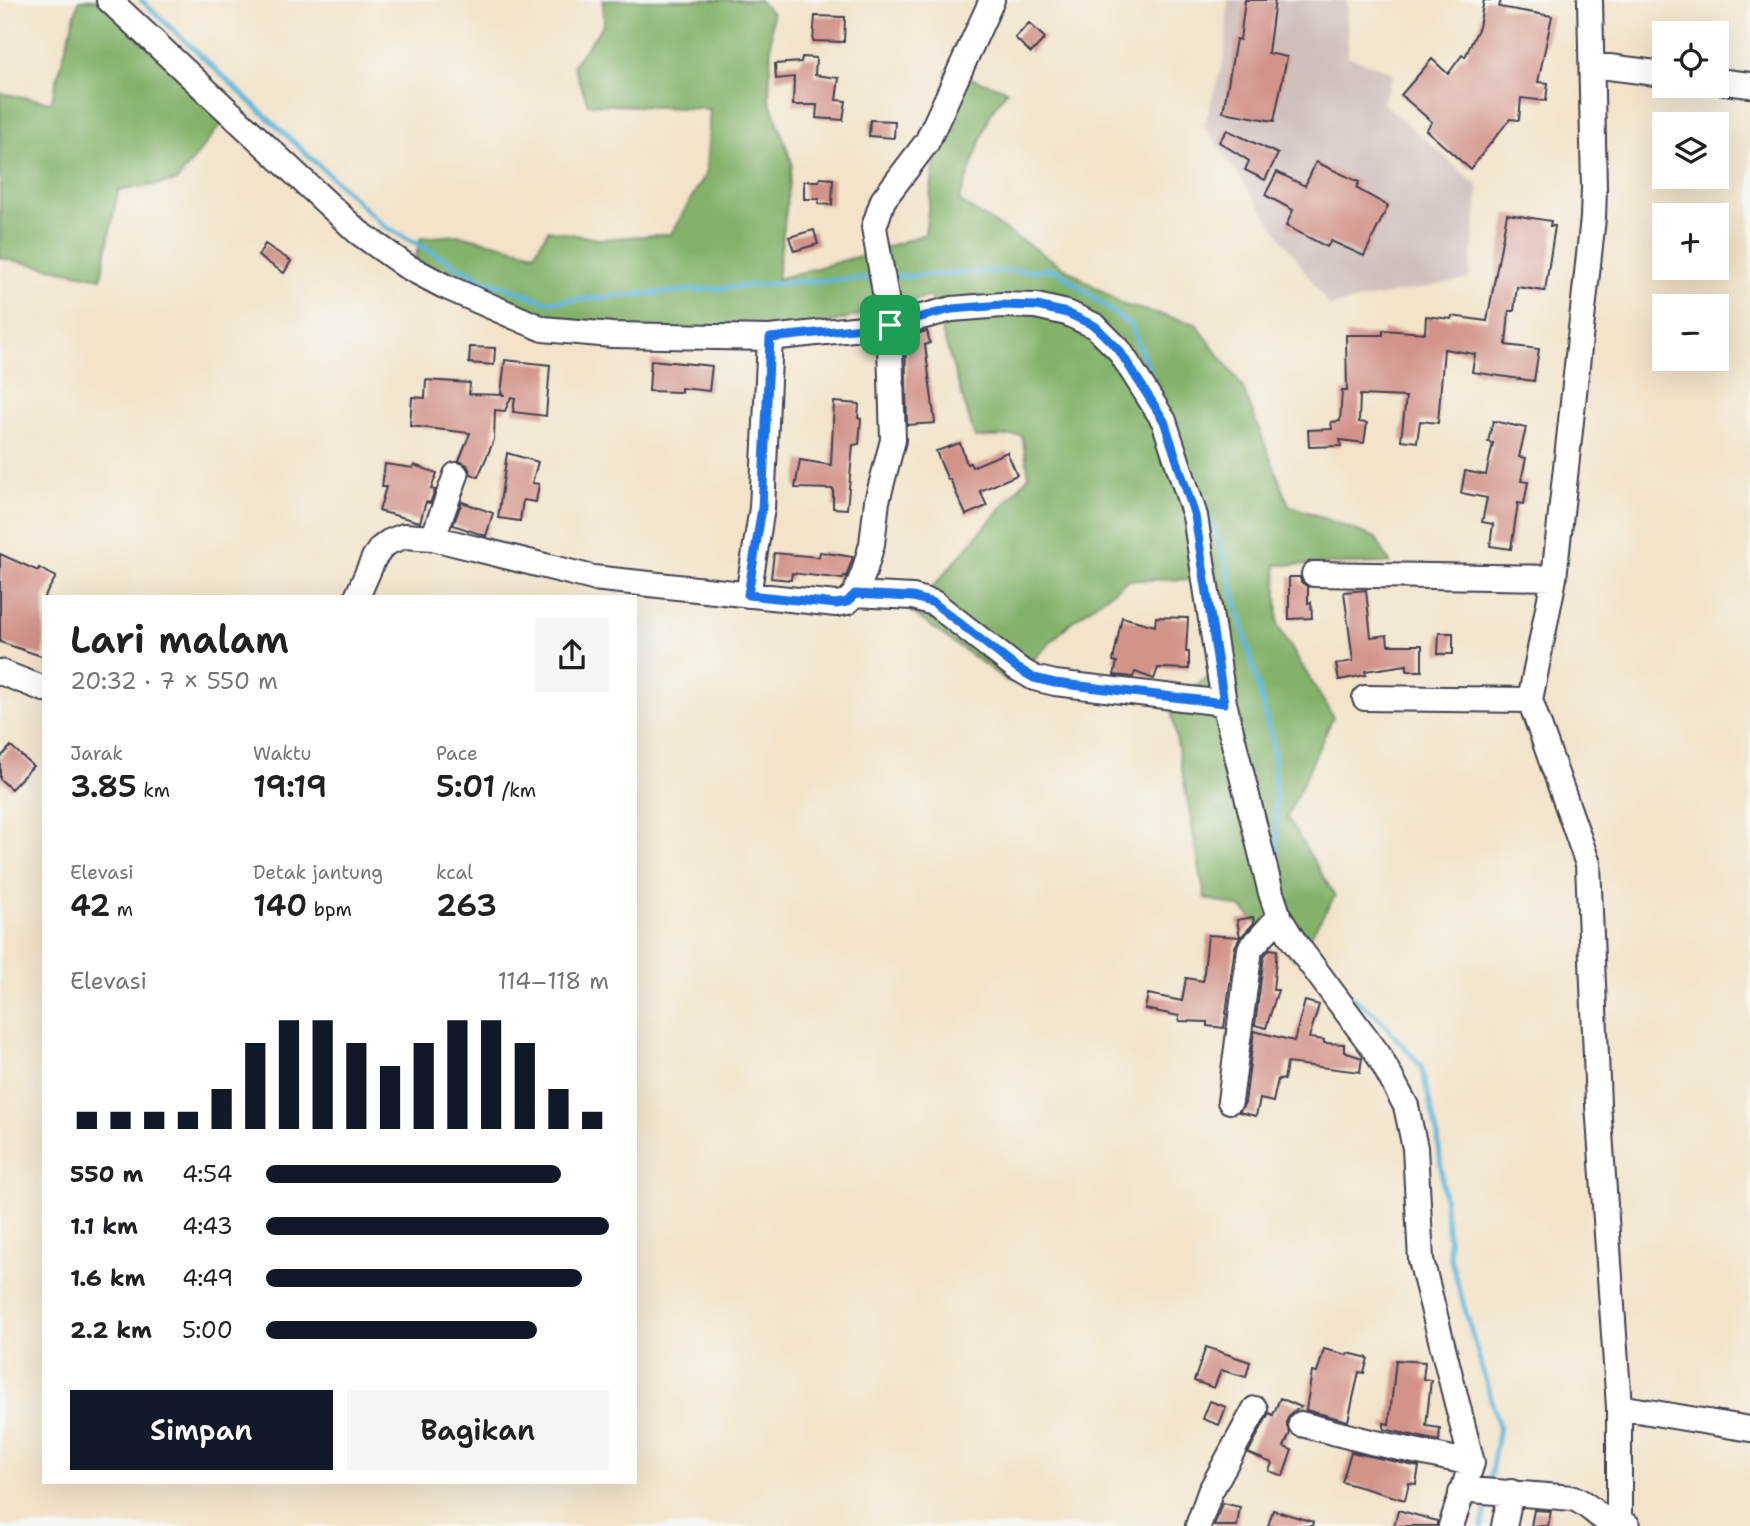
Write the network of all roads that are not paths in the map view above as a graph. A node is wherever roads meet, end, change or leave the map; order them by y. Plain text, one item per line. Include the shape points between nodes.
1 (109, 0) edge
2 (992, 0) edge
3 (1590, 0) edge
4 (1593, 65) junction
5 (1652, 72) edge
6 (1729, 82) edge
7 (1750, 85) edge
8 (889, 321) junction
9 (770, 338) junction
10 (456, 475) dead end
11 (433, 538) junction
12 (1314, 574) dead end
13 (1554, 578) junction
14 (855, 594) junction
15 (359, 595) edge
16 (748, 595) junction
17 (0, 672) edge
18 (42, 688) edge
19 (1365, 698) dead end
20 (1530, 700) junction
21 (1224, 703) junction
22 (1279, 917) junction
23 (1230, 1101) dead end
24 (1619, 1407) junction
25 (1255, 1409) dead end
26 (1301, 1424) dead end
27 (1750, 1429) edge
28 (1472, 1462) junction
29 (1466, 1492) junction
30 (1507, 1492) junction
31 (1198, 1526) edge
32 (1451, 1526) edge
33 (1504, 1526) edge
34 (1619, 1526) edge
35 (1628, 1526) edge

1 - 9 street via 358,232 406,267 543,329
2 - 8 street via 927,142 883,200 874,227
3 - 4 street
4 - 5 street
4 - 13 street via 1592,218
6 - 7 street
8 - 9 street
8 - 14 street via 893,440 877,501 872,544
8 - 21 street via 952,309 1037,306 1095,326 1119,350 1164,421 1195,516
9 - 16 street via 762,508
10 - 11 street
11 - 15 street via 404,536 389,541 374,558
11 - 16 street via 593,578
12 - 13 street
13 - 20 street
14 - 16 street via 836,604
14 - 21 street via 913,597 934,603 1034,678
17 - 18 street
19 - 20 street
20 - 24 street via 1588,864 1598,1104
21 - 22 street
22 - 23 street via 1250,949
22 - 28 street via 1378,1054 1406,1106 1415,1148 1421,1259
24 - 27 street
24 - 34 street
25 - 31 street via 1210,1492
26 - 28 street
28 - 29 street
29 - 30 street
29 - 32 street
30 - 33 street
30 - 34 street via 1573,1498 1604,1521
34 - 35 street

